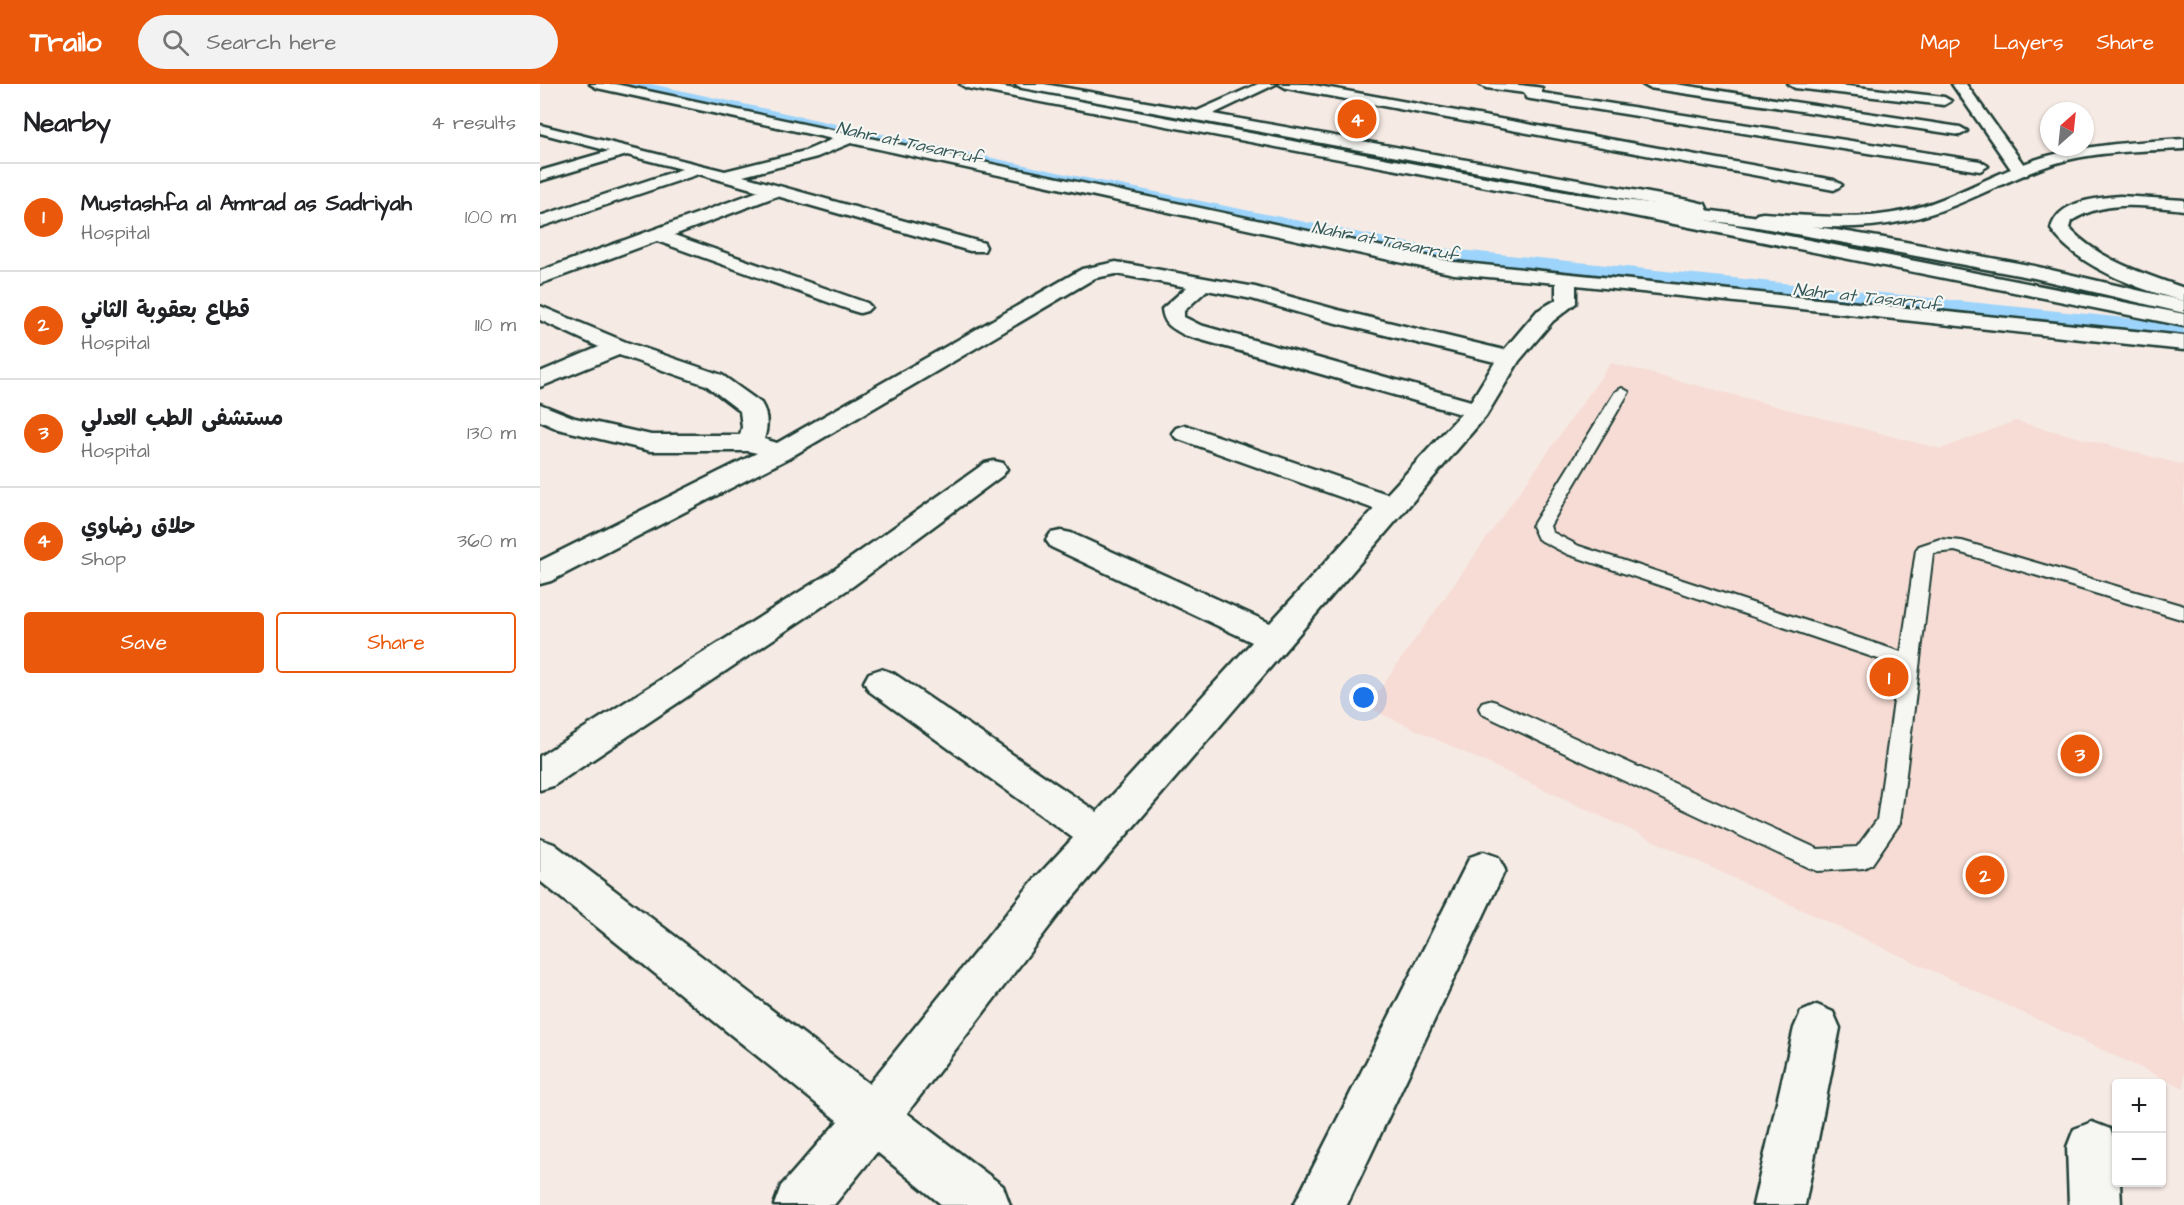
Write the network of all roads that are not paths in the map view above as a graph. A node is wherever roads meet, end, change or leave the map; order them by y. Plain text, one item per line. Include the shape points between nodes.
1 (597, 84) edge
2 (967, 84) edge
3 (1022, 84) edge
4 (1238, 84) edge
5 (1286, 84) edge
6 (1486, 84) edge
7 (1649, 84) edge
8 (1796, 84) edge
9 (1935, 84) edge
10 (1959, 84) edge
11 (1265, 86) edge
12 (1535, 93) edge
13 (1944, 101) junction
14 (1196, 117) junction
15 (1500, 117) junction
16 (540, 129) edge
17 (1480, 132) dead end
18 (847, 139) junction
19 (1965, 140) junction
20 (2184, 144) edge
21 (1458, 149) dead end
22 (626, 151) junction
23 (1442, 161) junction
24 (1980, 166) junction
25 (699, 169) junction
26 (2021, 172) junction
27 (540, 176) edge
28 (723, 176) junction
29 (1992, 181) junction
30 (1834, 184) dead end
31 (775, 191) junction
32 (1570, 198) junction
33 (2184, 205) edge
34 (1701, 214) junction
35 (1752, 221) junction
36 (540, 222) edge
37 (658, 235) junction
38 (977, 247) dead end
39 (540, 278) edge
40 (1566, 278) junction
41 (1201, 285) junction
42 (2184, 295) edge
43 (2184, 306) edge
44 (860, 307) dead end
45 (540, 312) edge
46 (2184, 320) edge
47 (2184, 343) edge
48 (618, 347) junction
49 (1509, 358) junction
50 (540, 380) edge
51 (1622, 392) dead end
52 (540, 411) edge
53 (1477, 411) junction
54 (567, 424) junction
55 (1185, 434) dead end
56 (540, 435) edge
57 (750, 443) junction
58 (780, 452) junction
59 (994, 469) dead end
60 (1393, 506) junction
61 (1061, 540) dead end
62 (540, 574) edge
63 (2184, 613) edge
64 (1276, 639) junction
65 (1909, 662) junction
66 (881, 682) dead end
67 (1489, 708) dead end
68 (540, 775) edge
69 (1101, 836) junction
70 (540, 857) edge
71 (1484, 870) dead end
72 (1817, 1028) dead end
73 (872, 1119) junction
74 (2092, 1147) dead end
75 (800, 1205) edge
76 (984, 1205) edge
77 (1320, 1205) edge
78 (1779, 1205) edge
79 (2095, 1205) edge

1 - 18 main road
2 - 32 main road
3 - 14 main road
4 - 11 main road
5 - 15 main road
6 - 12 main road
7 - 19 main road
8 - 13 main road
9 - 13 main road
10 - 26 main road
11 - 14 main road
12 - 24 main road
13 - 19 main road
14 - 23 main road
15 - 17 main road
15 - 30 main road via 1576,139
16 - 22 main road
18 - 28 main road via 811,154
18 - 40 main road via 1454,268
19 - 24 main road
20 - 26 main road via 2080,155
21 - 23 main road
22 - 25 main road
22 - 27 main road
23 - 34 main road via 1688,205 1699,208
24 - 29 main road
25 - 28 main road
25 - 36 main road
26 - 29 main road
28 - 31 main road
29 - 35 main road via 1940,206 1902,216 1846,222 1763,218
31 - 37 main road
31 - 38 main road
32 - 34 main road
32 - 46 main road
33 - 42 main road via 2094,203 2074,209 2062,219 2060,229 2087,254
34 - 35 main road
35 - 43 main road via 2034,272
37 - 39 main road
37 - 44 main road
40 - 47 main road
40 - 49 main road via 1566,303 1545,316
41 - 49 main road via 1255,293
41 - 53 main road via 1173,309 1174,320 1192,330
41 - 58 main road via 1116,268 1089,273
45 - 48 main road
48 - 50 main road
48 - 57 main road via 714,380 752,408 755,427
49 - 53 main road
51 - 65 lane via 1541,526 1544,535 1573,550
52 - 54 main road
53 - 60 main road
54 - 56 main road
54 - 57 main road via 651,443
55 - 60 main road
57 - 58 main road
58 - 62 main road
59 - 68 main road via 842,579
60 - 64 main road
61 - 64 main road
63 - 65 lane via 1956,545 1940,545 1924,550
64 - 69 main road
65 - 67 lane via 1888,823 1864,857 1817,860
66 - 69 main road
69 - 73 main road via 1047,896
70 - 73 main road
71 - 77 main road
72 - 78 main road
73 - 75 main road
73 - 76 main road
74 - 79 main road

